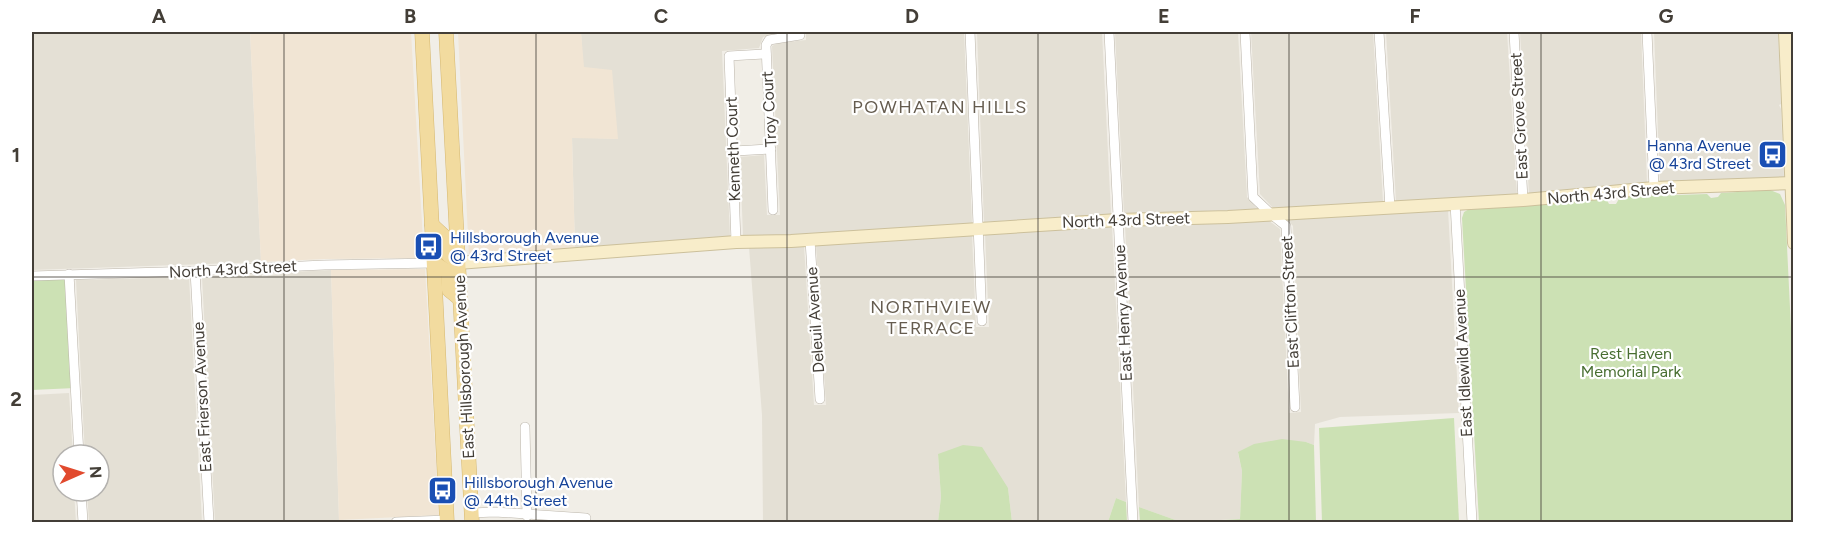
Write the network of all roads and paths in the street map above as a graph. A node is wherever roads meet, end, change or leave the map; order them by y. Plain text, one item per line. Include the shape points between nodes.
1 (422, 32) edge
2 (446, 32) edge
3 (970, 32) edge
4 (1109, 32) edge
5 (1245, 32) edge
6 (1379, 32) edge
7 (1514, 32) edge
8 (1647, 32) edge
9 (1785, 32) edge
10 (800, 35) dead end
11 (766, 54) junction
12 (1788, 108) junction
13 (1794, 120) edge
14 (771, 149) junction
15 (734, 151) junction
16 (1792, 183) edge
17 (1654, 188) junction
18 (1523, 200) junction
19 (1455, 203) junction
20 (1390, 208) junction
21 (773, 210) dead end
22 (1270, 214) junction
23 (1118, 220) junction
24 (432, 225) junction
25 (978, 228) junction
26 (810, 240) junction
27 (736, 242) junction
28 (1794, 243) edge
29 (434, 263) junction
30 (458, 263) junction
31 (195, 271) junction
32 (69, 274) junction
33 (32, 276) edge
34 (460, 299) junction
35 (982, 321) dead end
36 (820, 399) dead end
37 (1294, 407) dead end
38 (525, 427) dead end
39 (78, 443) edge
40 (82, 503) edge
41 (527, 516) junction
42 (471, 518) edge
43 (586, 518) dead end
44 (447, 521) edge
45 (83, 522) edge
46 (208, 522) edge
47 (396, 522) edge
48 (1133, 522) edge
49 (1472, 522) edge

1 - 24 main road, East Hillsborough Avenue
2 - 30 main road, East Hillsborough Avenue
3 - 25 street
4 - 23 street, East Henry Avenue
5 - 22 street, East Clifton Street via 1253,196
6 - 20 street
7 - 18 street, East Grove Street
8 - 17 street
9 - 12 street
10 - 11 street, Troy Court via 769,40
11 - 14 street, Troy Court
11 - 15 street, Kenneth Court via 729,56
12 - 13 street
12 - 16 street
14 - 15 street
14 - 21 street, Troy Court
15 - 27 street, Kenneth Court
16 - 17 street, North 43rd Street
16 - 28 street
17 - 18 street, North 43rd Street
18 - 19 street, North 43rd Street
19 - 20 street, North 43rd Street
19 - 49 street, East Idlewild Avenue
20 - 22 street, North 43rd Street
22 - 23 street, North 43rd Street
22 - 37 street, East Clifton Street via 1287,226
23 - 25 street, North 43rd Street
23 - 48 street, East Henry Avenue
24 - 29 main road, East Hillsborough Avenue
24 - 30 main road via 446,238 448,255
25 - 26 street, North 43rd Street
25 - 35 street
26 - 27 street, North 43rd Street
26 - 36 street, Deleuil Avenue
27 - 30 street, North 43rd Street
29 - 31 street, North 43rd Street
29 - 34 main road via 448,272 449,290
29 - 44 main road, East Hillsborough Avenue
30 - 34 main road, East Hillsborough Avenue
31 - 32 street, North 43rd Street
31 - 46 street, East Frierson Avenue
32 - 33 street, North 43rd Street
32 - 39 street
34 - 42 main road, East Hillsborough Avenue
38 - 41 street
40 - 45 street
41 - 42 street via 495,512
41 - 43 street
44 - 47 street

